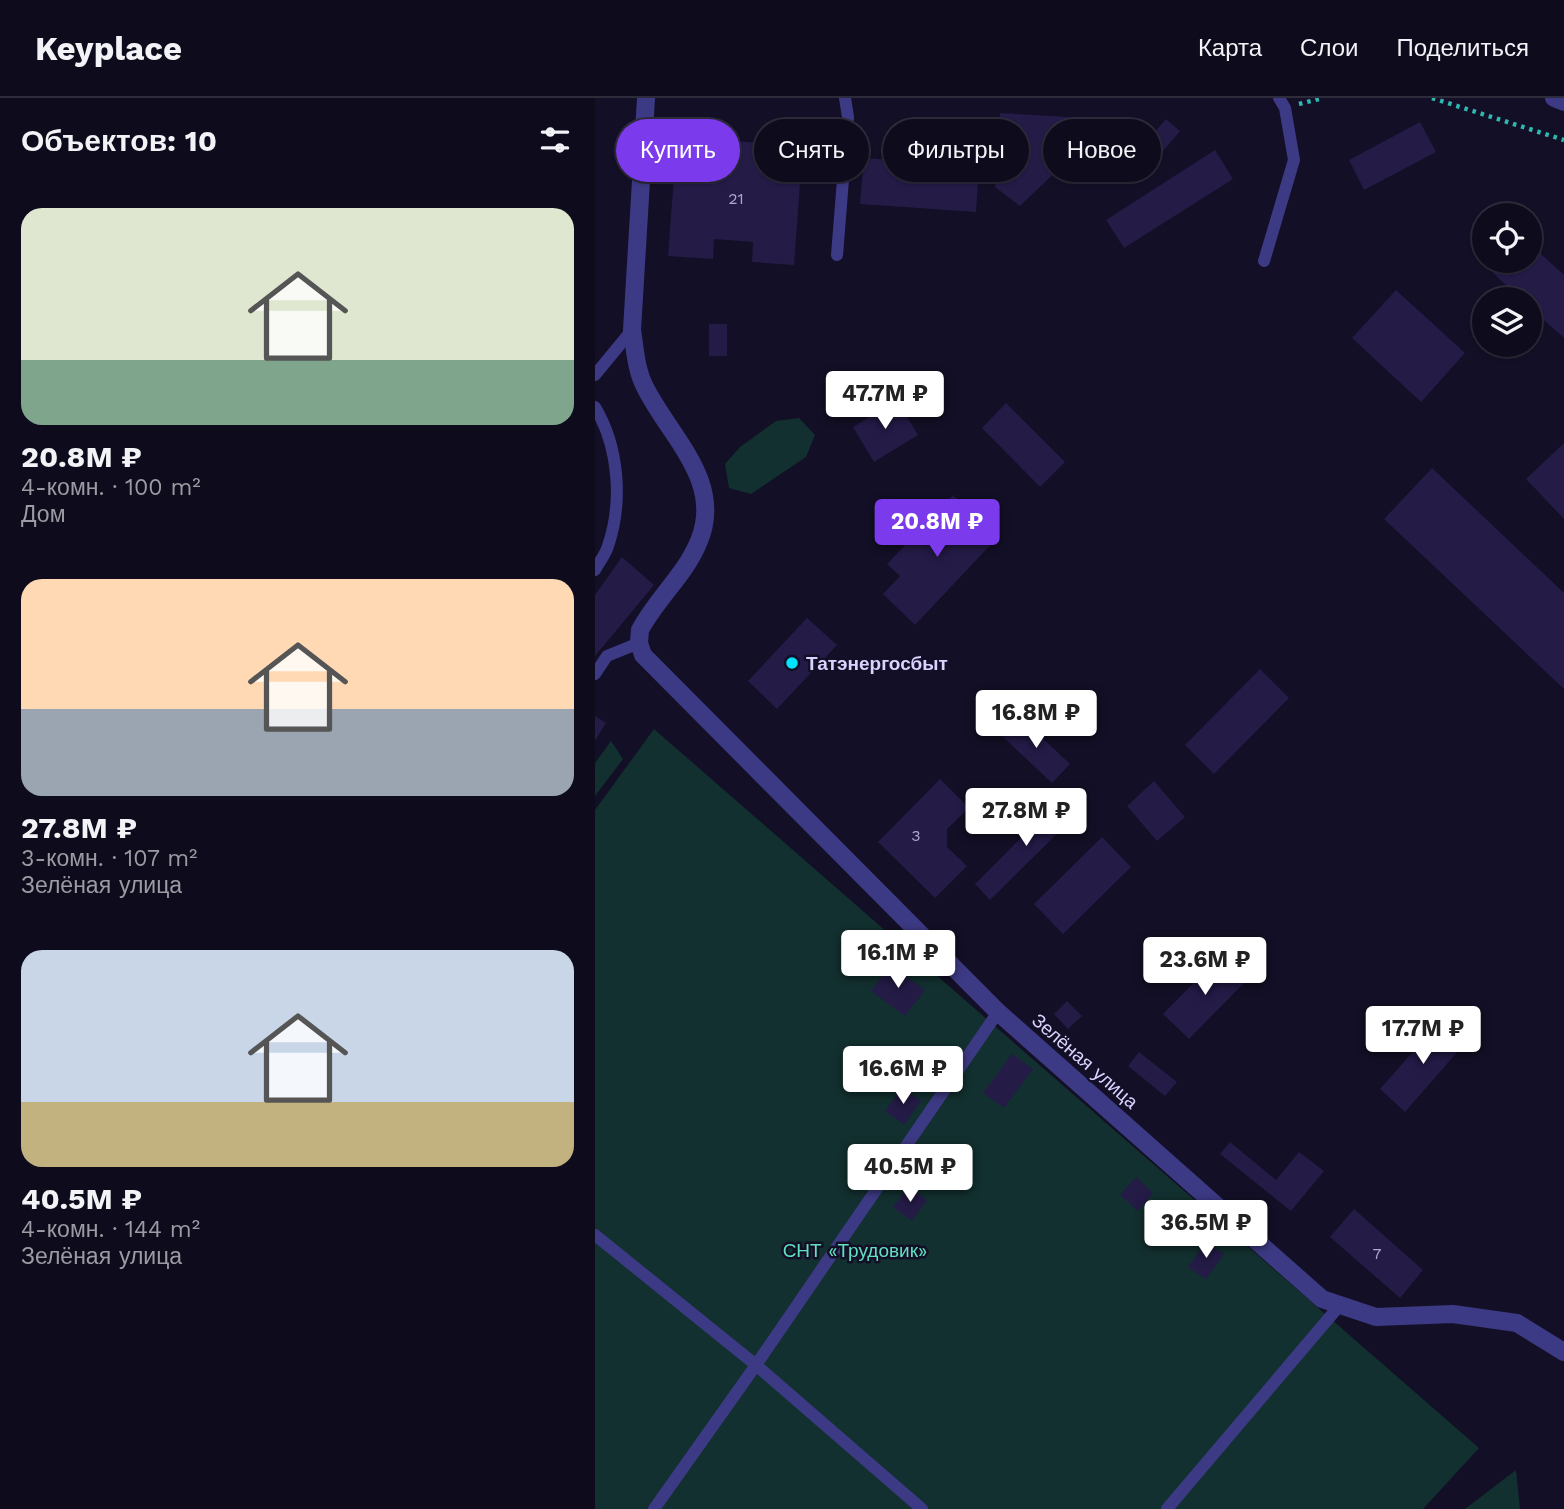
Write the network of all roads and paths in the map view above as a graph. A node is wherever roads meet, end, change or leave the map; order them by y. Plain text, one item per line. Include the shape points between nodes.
1 (646, 98) edge
2 (845, 98) edge
3 (1279, 98) edge
4 (1432, 98) edge
5 (1554, 98) edge
6 (1564, 102) edge
7 (1564, 140) edge
8 (837, 255) dead end
9 (1264, 261) dead end
10 (632, 330) junction
11 (595, 375) edge
12 (595, 407) edge
13 (595, 570) edge
14 (639, 643) junction
15 (595, 674) edge
16 (998, 1012) junction
17 (595, 1235) edge
18 (1340, 1305) junction
19 (1564, 1352) edge
20 (756, 1365) junction
21 (654, 1509) edge
22 (922, 1509) edge
23 (1167, 1509) edge

1 - 10 street
2 - 8 lane via 848,117
3 - 9 lane via 1294,160
4 - 7 path
5 - 6 street
10 - 11 lane
10 - 14 street via 644,386 691,459 705,497 705,523 699,541 647,616
12 - 13 lane via 611,445 617,505 608,548
14 - 15 lane via 607,656
14 - 16 street, Зелёная улица via 650,664
16 - 18 street, Зелёная улица via 1322,1298
16 - 20 lane
17 - 20 lane
18 - 19 street, Зелёная улица via 1376,1317 1453,1314 1517,1323
18 - 23 lane
20 - 21 lane
20 - 22 lane

